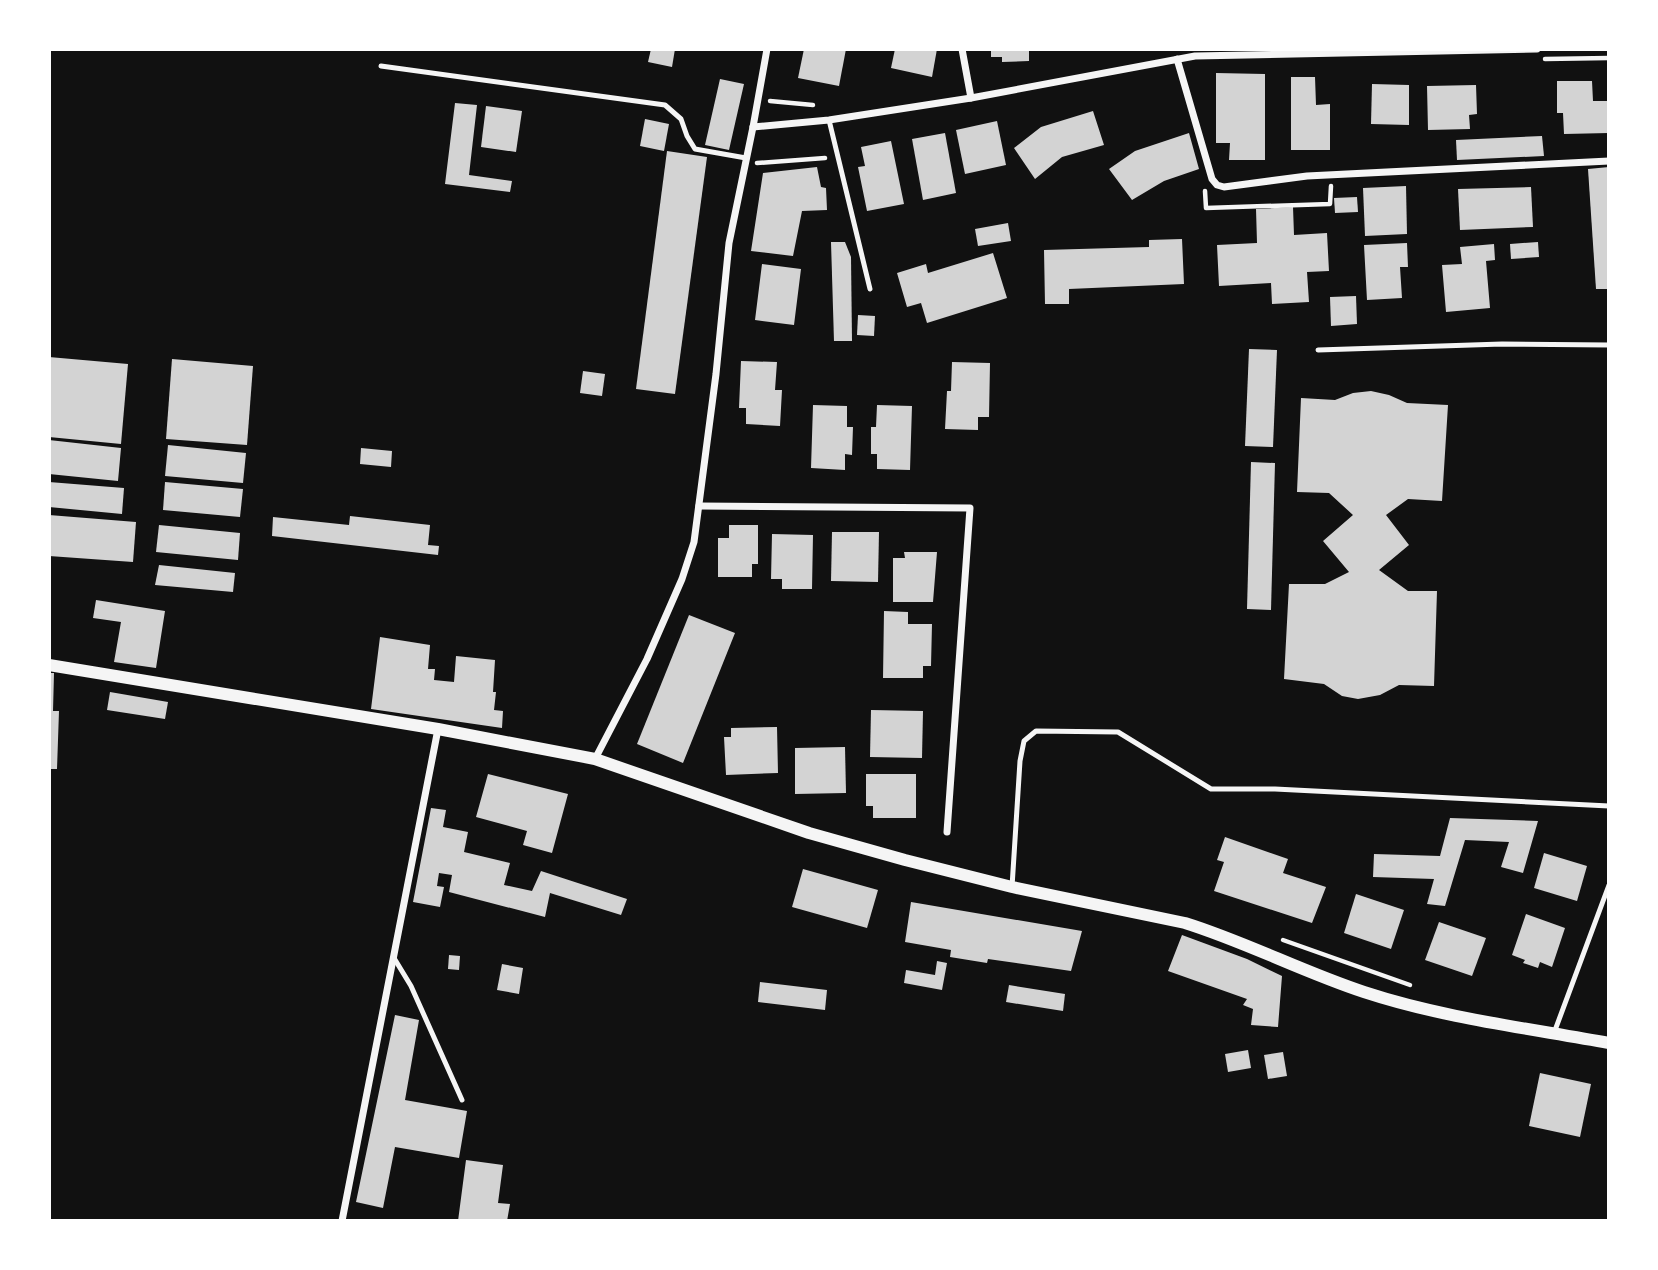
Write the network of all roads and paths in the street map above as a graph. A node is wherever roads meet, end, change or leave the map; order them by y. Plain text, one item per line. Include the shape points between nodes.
1 (767, 49) edge
2 (962, 49) edge
3 (1537, 49) edge
4 (1177, 59) junction
5 (381, 66) dead end
6 (971, 98) junction
7 (829, 120) junction
8 (753, 127) junction
9 (746, 158) junction
10 (1609, 161) edge
11 (870, 289) dead end
12 (1609, 345) edge
13 (1318, 350) dead end
14 (699, 506) junction
15 (49, 665) edge
16 (438, 729) junction
17 (595, 759) junction
18 (1609, 806) edge
19 (947, 832) dead end
20 (1609, 884) edge
21 (1012, 887) junction
22 (394, 958) junction
23 (1554, 1033) junction
24 (1609, 1043) edge
25 (461, 1100) dead end
26 (342, 1221) edge

1 - 8 street
2 - 6 street
3 - 4 street
4 - 6 street
4 - 10 street via 1212,179 1224,187 1307,176
5 - 9 lane via 665,105 681,120 695,149
6 - 7 street
7 - 8 street
7 - 11 lane
8 - 9 street
9 - 14 street via 729,243
12 - 13 lane
14 - 17 street via 682,579
14 - 19 street via 970,508
15 - 16 street
16 - 17 street
16 - 22 street
17 - 21 street via 809,833
18 - 21 lane via 1210,789 1118,732 1036,731 1024,741 1020,761
20 - 23 lane
21 - 23 street via 1185,923 1412,1006
22 - 25 lane
22 - 26 street
23 - 24 street

